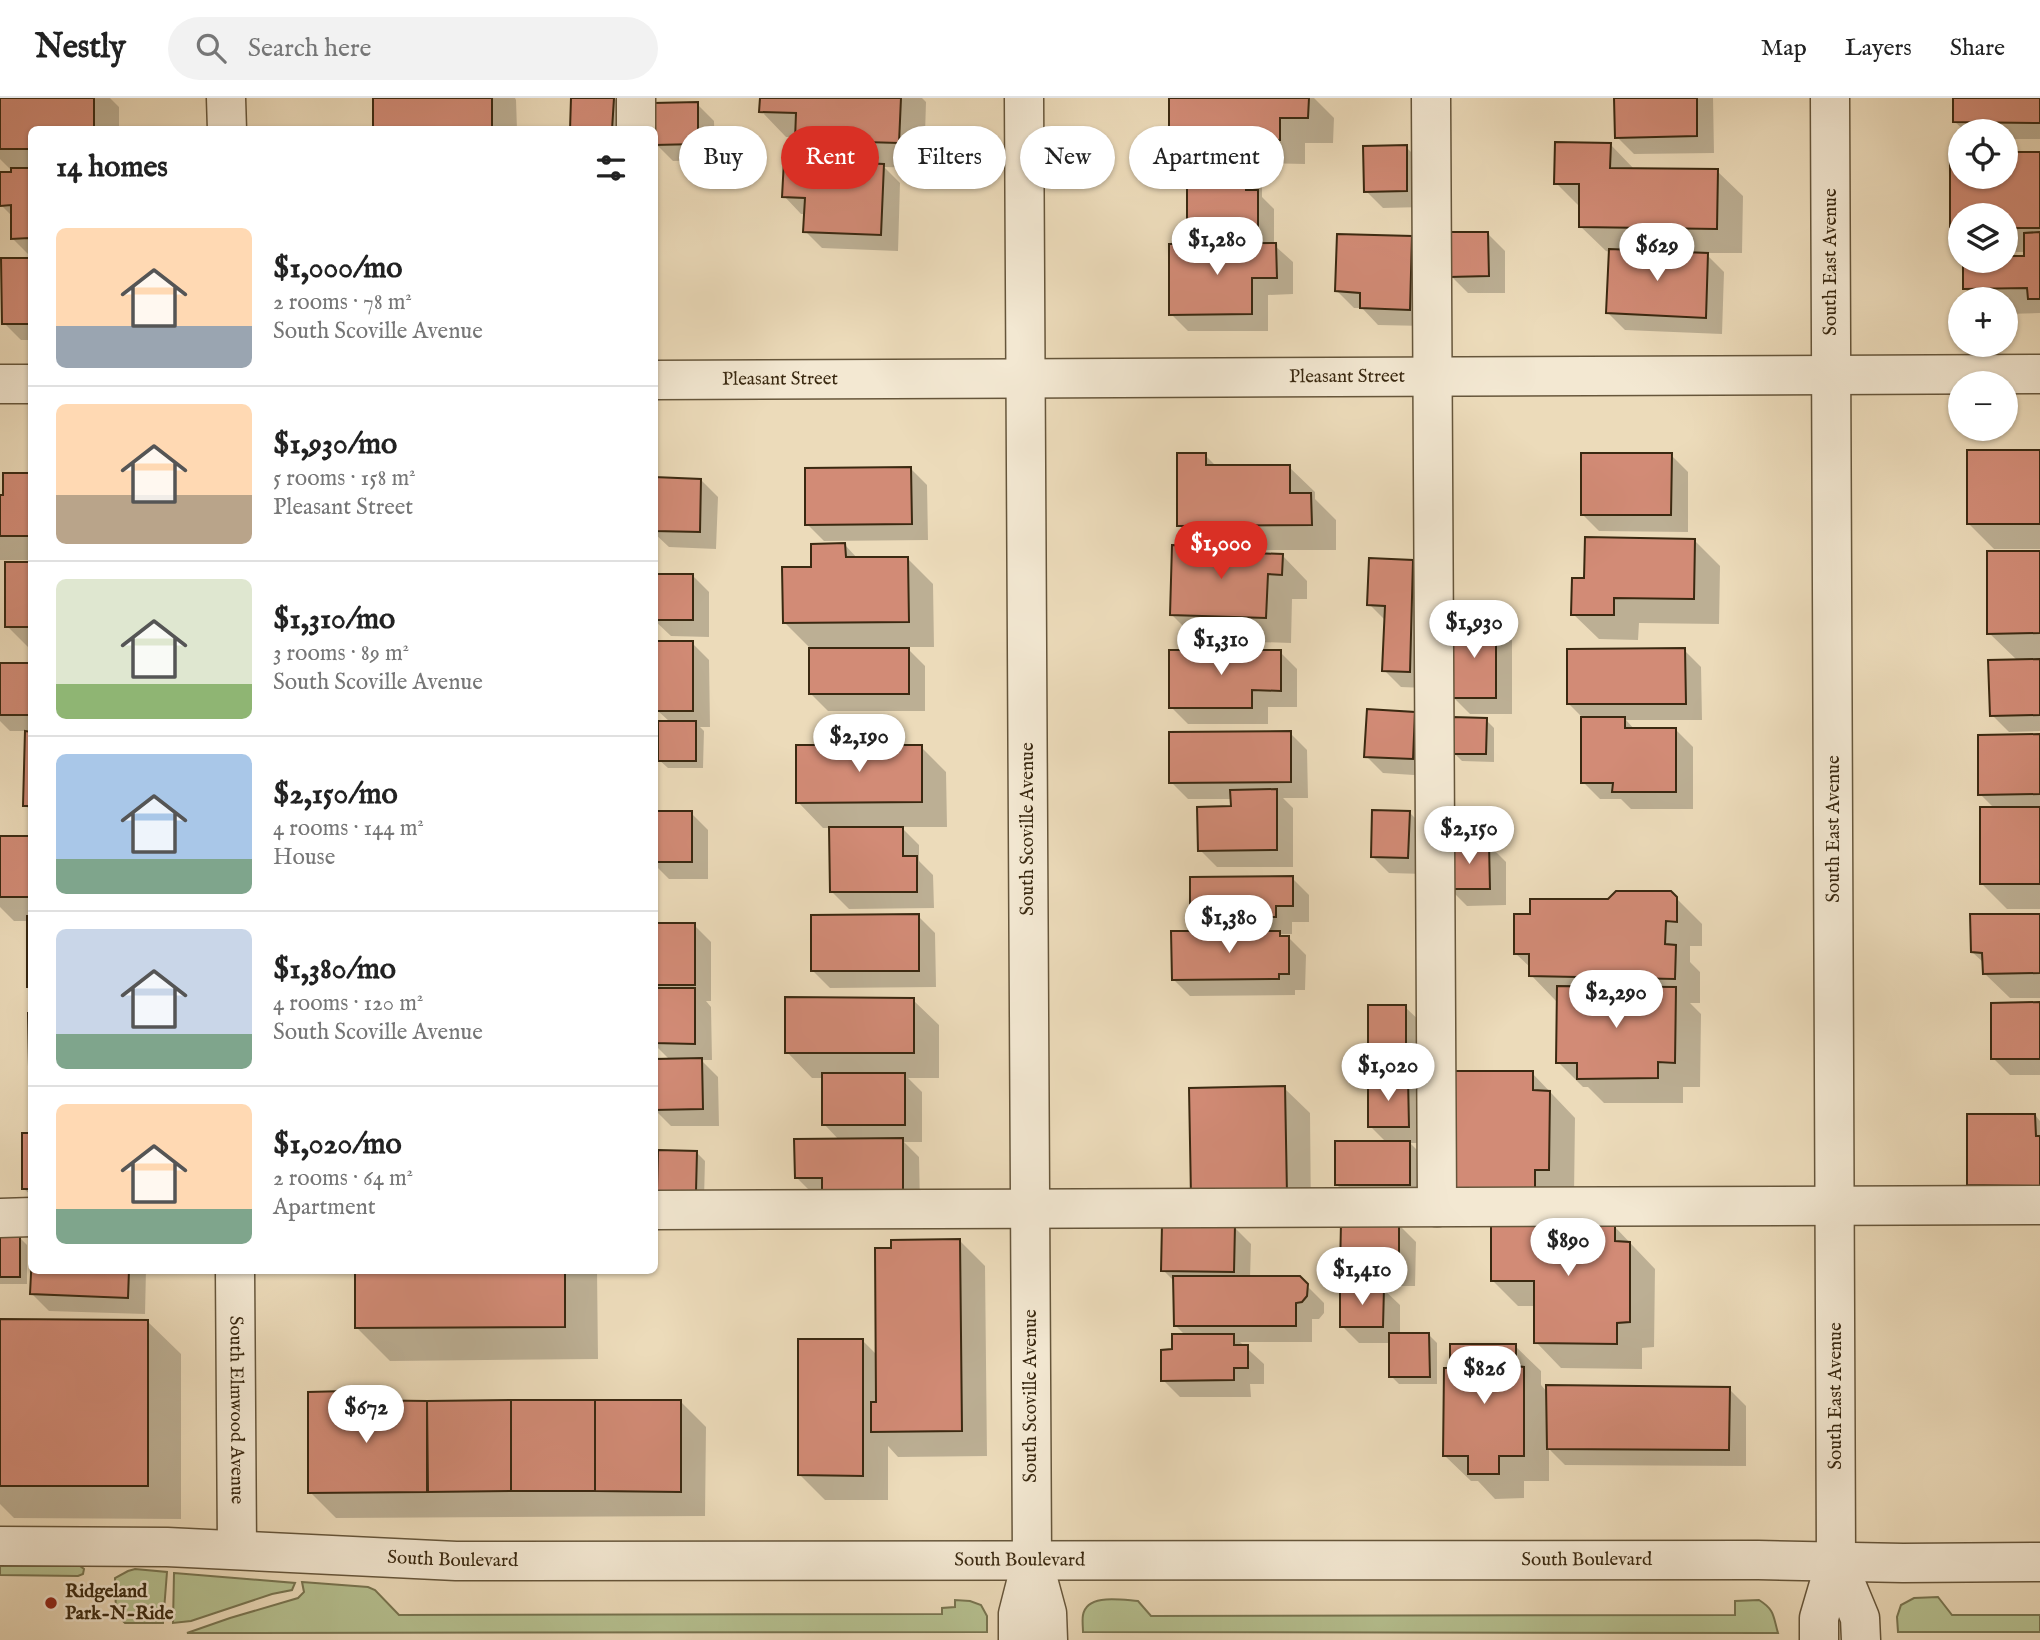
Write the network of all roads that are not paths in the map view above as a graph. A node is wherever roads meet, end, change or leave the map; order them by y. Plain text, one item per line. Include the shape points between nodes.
1 (226, 98) edge
2 (636, 98) edge
3 (1024, 98) edge
4 (1431, 98) edge
5 (1830, 98) edge
6 (227, 126) edge
7 (636, 126) edge
8 (2040, 374) edge
9 (1832, 375) junction
10 (1432, 377) junction
11 (1025, 378) junction
12 (658, 380) edge
13 (0, 384) edge
14 (28, 384) edge
15 (2040, 1205) edge
16 (1835, 1206) junction
17 (1437, 1207) junction
18 (1030, 1208) junction
19 (658, 1210) edge
20 (28, 1217) edge
21 (0, 1218) edge
22 (235, 1274) edge
23 (0, 1546) edge
24 (237, 1549) junction
25 (1032, 1559) junction
26 (1836, 1560) junction
27 (2040, 1562) edge
28 (1018, 1640) edge
29 (1048, 1640) edge
30 (1819, 1640) edge
31 (1861, 1640) edge

1 - 6 street
2 - 7 street
3 - 11 street, South Scoville Avenue
4 - 10 street
5 - 9 street, South East Avenue
8 - 9 street, Pleasant Street
9 - 10 street, Pleasant Street
9 - 16 street, South East Avenue
10 - 11 street, Pleasant Street
10 - 17 street
11 - 12 street, Pleasant Street
11 - 18 street, South Scoville Avenue
13 - 14 street
15 - 16 street
16 - 17 street
16 - 26 street, South East Avenue
17 - 18 street
18 - 19 street
18 - 25 street, South Scoville Avenue
20 - 21 street
22 - 24 street, South Elmwood Avenue
23 - 24 street, South Boulevard
24 - 25 street, South Boulevard via 456,1560
25 - 26 street, South Boulevard
25 - 28 street via 1018,1614
25 - 29 street via 1047,1614
26 - 27 street, South Boulevard
26 - 30 street via 1819,1618
26 - 31 street via 1860,1619

